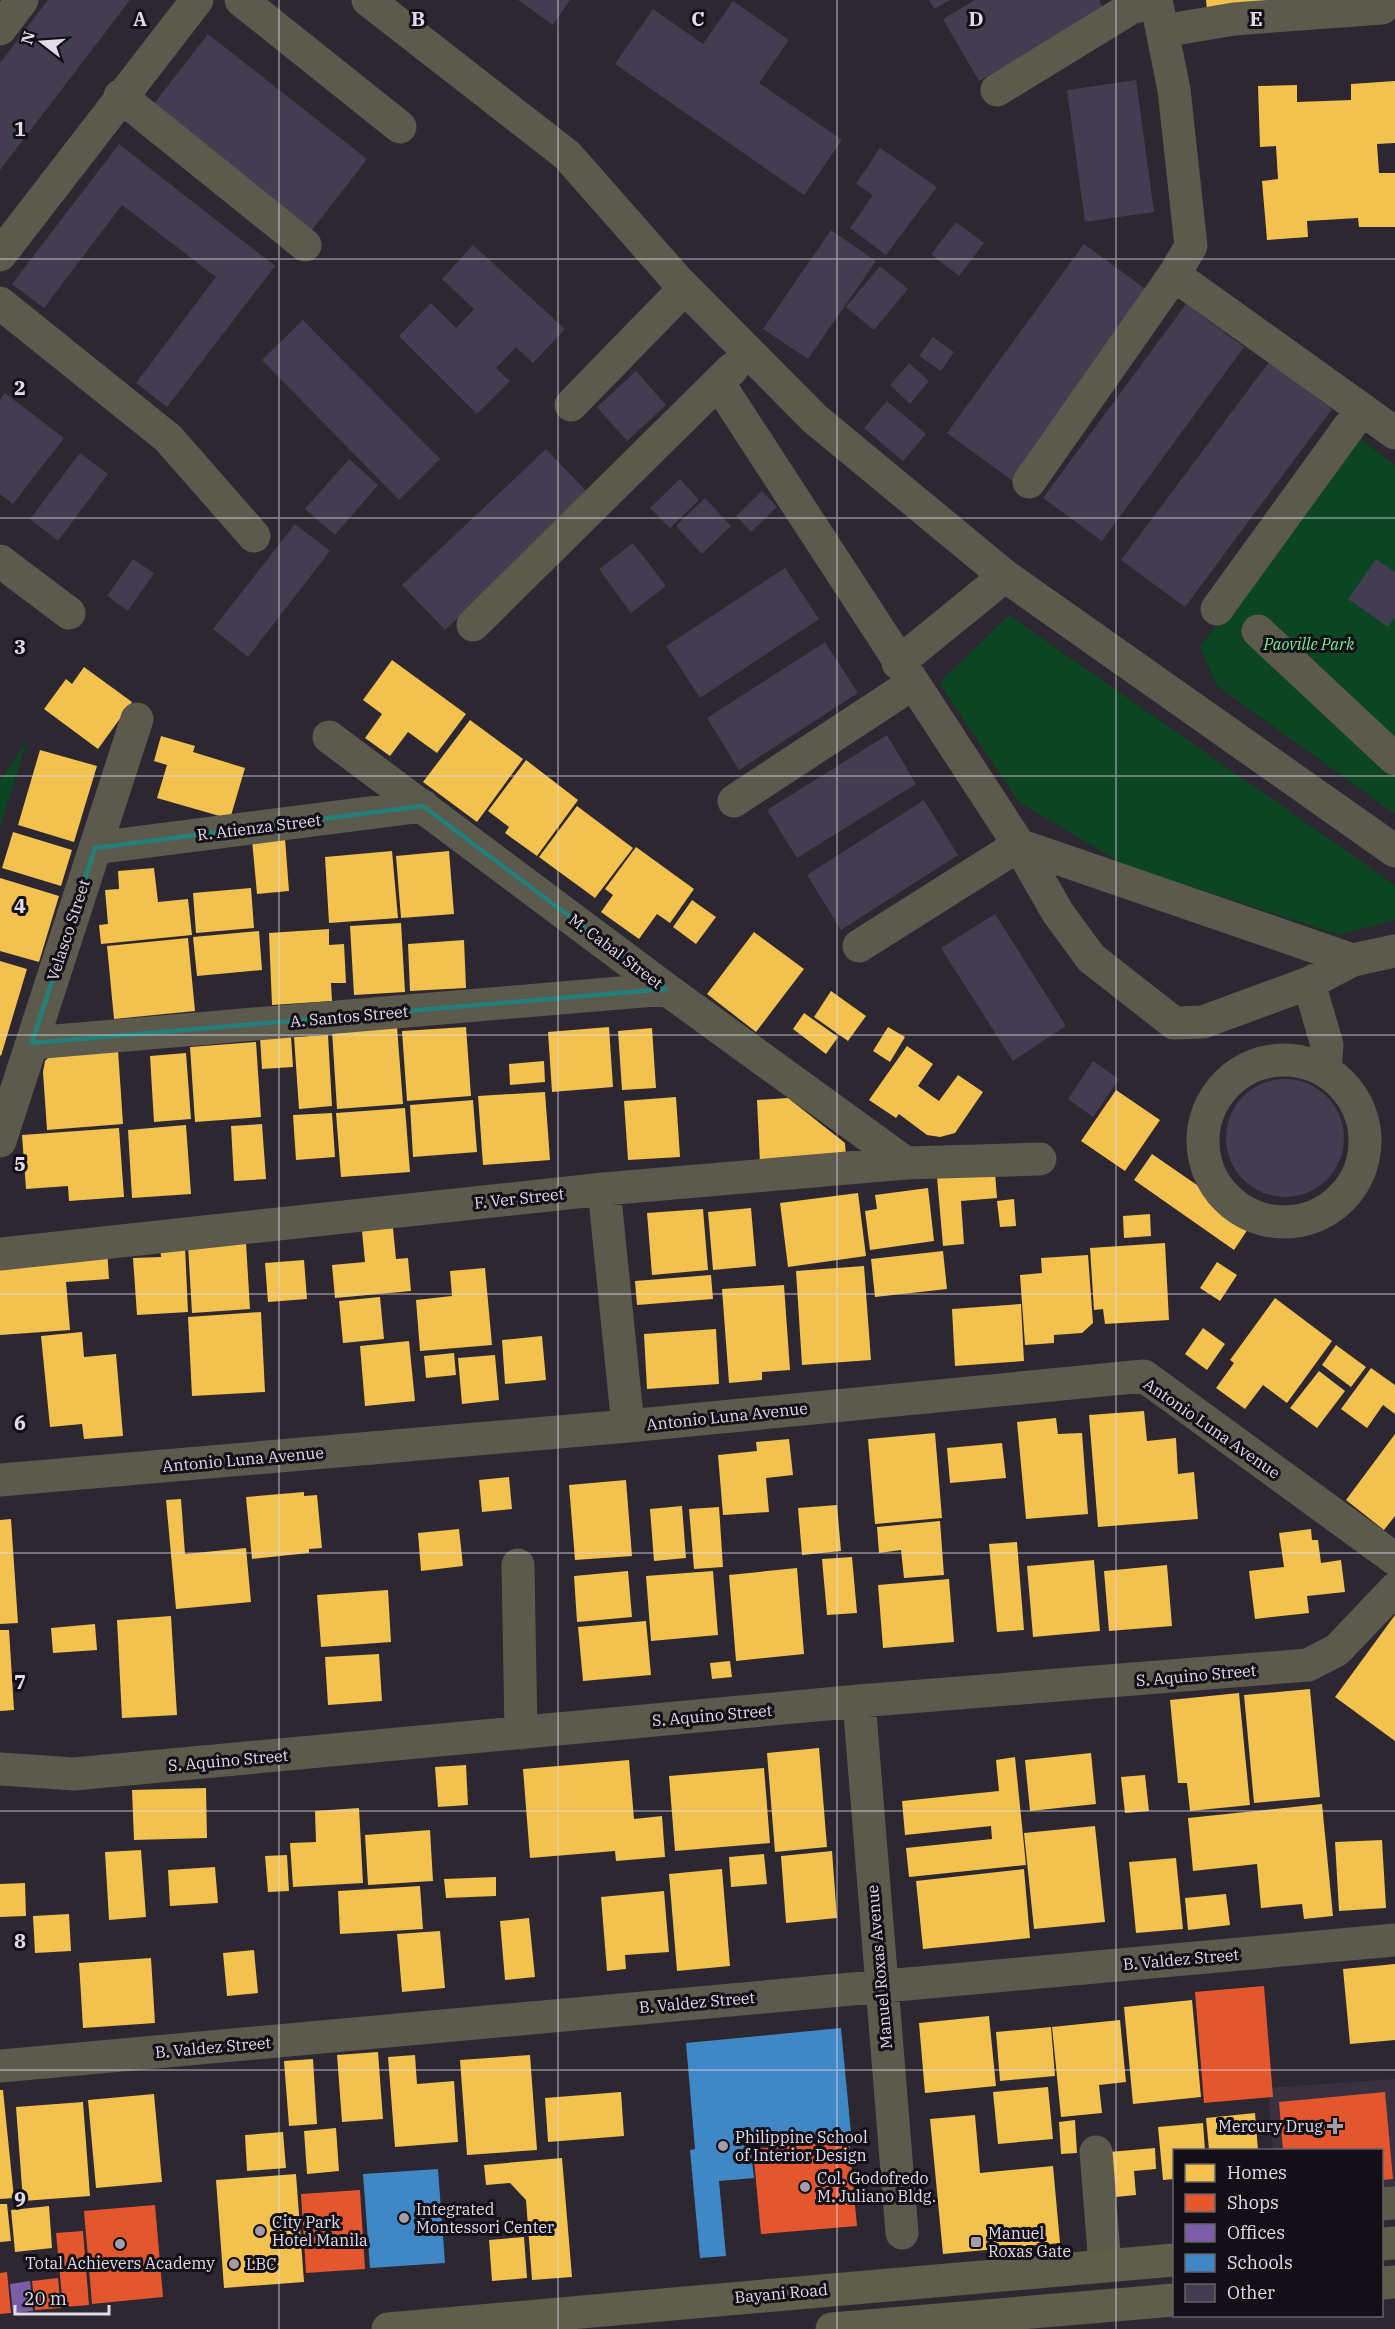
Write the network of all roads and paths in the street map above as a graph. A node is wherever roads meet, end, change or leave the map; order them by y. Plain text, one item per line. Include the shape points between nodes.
1 (22, 0) edge
2 (197, 0) edge
3 (240, 0) edge
4 (368, 0) edge
5 (1146, 8) edge
6 (1382, 8) dead end
7 (0, 29) edge
8 (997, 90) dead end
9 (120, 96) junction
10 (400, 128) dead end
11 (305, 245) dead end
12 (0, 255) edge
13 (1174, 276) junction
14 (685, 288) junction
15 (0, 303) edge
16 (747, 353) junction
17 (719, 384) junction
18 (571, 405) dead end
19 (1362, 409) junction
20 (1395, 433) edge
21 (1029, 482) dead end
22 (254, 536) dead end
23 (0, 561) edge
24 (1005, 576) junction
25 (1217, 609) dead end
26 (69, 613) dead end
27 (473, 625) dead end
28 (1258, 631) dead end
29 (905, 674) junction
30 (137, 719) dead end
31 (329, 736) dead end
32 (1395, 759) edge
33 (734, 801) dead end
34 (423, 806) junction
35 (1019, 845) junction
36 (95, 848) junction
37 (1395, 851) edge
38 (859, 946) dead end
39 (1395, 951) edge
40 (1353, 960) junction
41 (1309, 983) junction
42 (666, 989) junction
43 (32, 1043) junction
44 (1325, 1071) junction
45 (0, 1141) edge
46 (1040, 1159) dead end
47 (906, 1162) junction
48 (604, 1189) junction
49 (0, 1254) edge
50 (628, 1426) junction
51 (0, 1480) edge
52 (1395, 1559) edge
53 (518, 1565) dead end
54 (1395, 1589) edge
55 (859, 1701) junction
56 (521, 1732) junction
57 (0, 1769) edge
58 (1395, 1940) edge
59 (880, 1985) junction
60 (0, 2066) edge
61 (1096, 2152) dead end
62 (902, 2233) dead end
63 (1173, 2260) edge
64 (1105, 2265) junction
65 (906, 2282) junction
66 (1173, 2300) edge
67 (1039, 2320) edge
68 (910, 2325) edge
69 (388, 2329) edge
70 (832, 2329) edge

1 - 7 street
2 - 9 street
3 - 10 street
4 - 14 street via 567,155
5 - 6 street via 1234,18
5 - 8 street
5 - 13 street via 1174,90 1191,246
9 - 11 street
9 - 12 street
13 - 19 street
13 - 21 street
14 - 16 street
14 - 18 street
15 - 22 street via 168,438
16 - 17 street
16 - 24 street via 814,419
17 - 27 street
17 - 29 street
19 - 20 street
19 - 25 street
23 - 26 street
24 - 29 street
24 - 37 street
28 - 32 street
29 - 33 street
29 - 35 street
30 - 36 street, Velasco Street
31 - 34 street, M. Cabal Street
34 - 36 street, R. Atienza Street
34 - 42 street, M. Cabal Street
35 - 38 street
35 - 40 street
35 - 41 street via 1058,913 1091,958 1174,1023 1203,1022
36 - 43 street, Velasco Street
39 - 40 street
40 - 41 street
41 - 44 street via 1328,1045
42 - 43 street, A. Santos Street
42 - 47 street, M. Cabal Street
43 - 45 street, Velasco Street
44 - 44 street via 1298,1062 1269,1061 1250,1067 1220,1092 1210,1109 1204,1127 1207,1166 1221,1191 1243,1211 1280,1222 1318,1214 1348,1190 1358,1173 1364,1154 1361,1116 1341,1082
46 - 47 street, F. Ver Street
47 - 48 street, F. Ver Street
48 - 49 street, F. Ver Street
48 - 50 street
50 - 51 street, Antonio Luna Avenue
50 - 52 street, Antonio Luna Avenue via 1144,1376
53 - 56 street
54 - 55 street, S. Aquino Street via 1337,1650 1308,1665
55 - 56 street, S. Aquino Street
55 - 59 street, Manuel Roxas Avenue
56 - 57 street, S. Aquino Street via 74,1774
58 - 59 street, B. Valdez Street
59 - 60 street, B. Valdez Street
59 - 62 street, Manuel Roxas Avenue
61 - 64 street
63 - 64 main road, Bayani Road
64 - 65 main road, Bayani Road
65 - 68 street
65 - 69 main road, Bayani Road
66 - 67 main road
67 - 68 main road
68 - 70 main road

